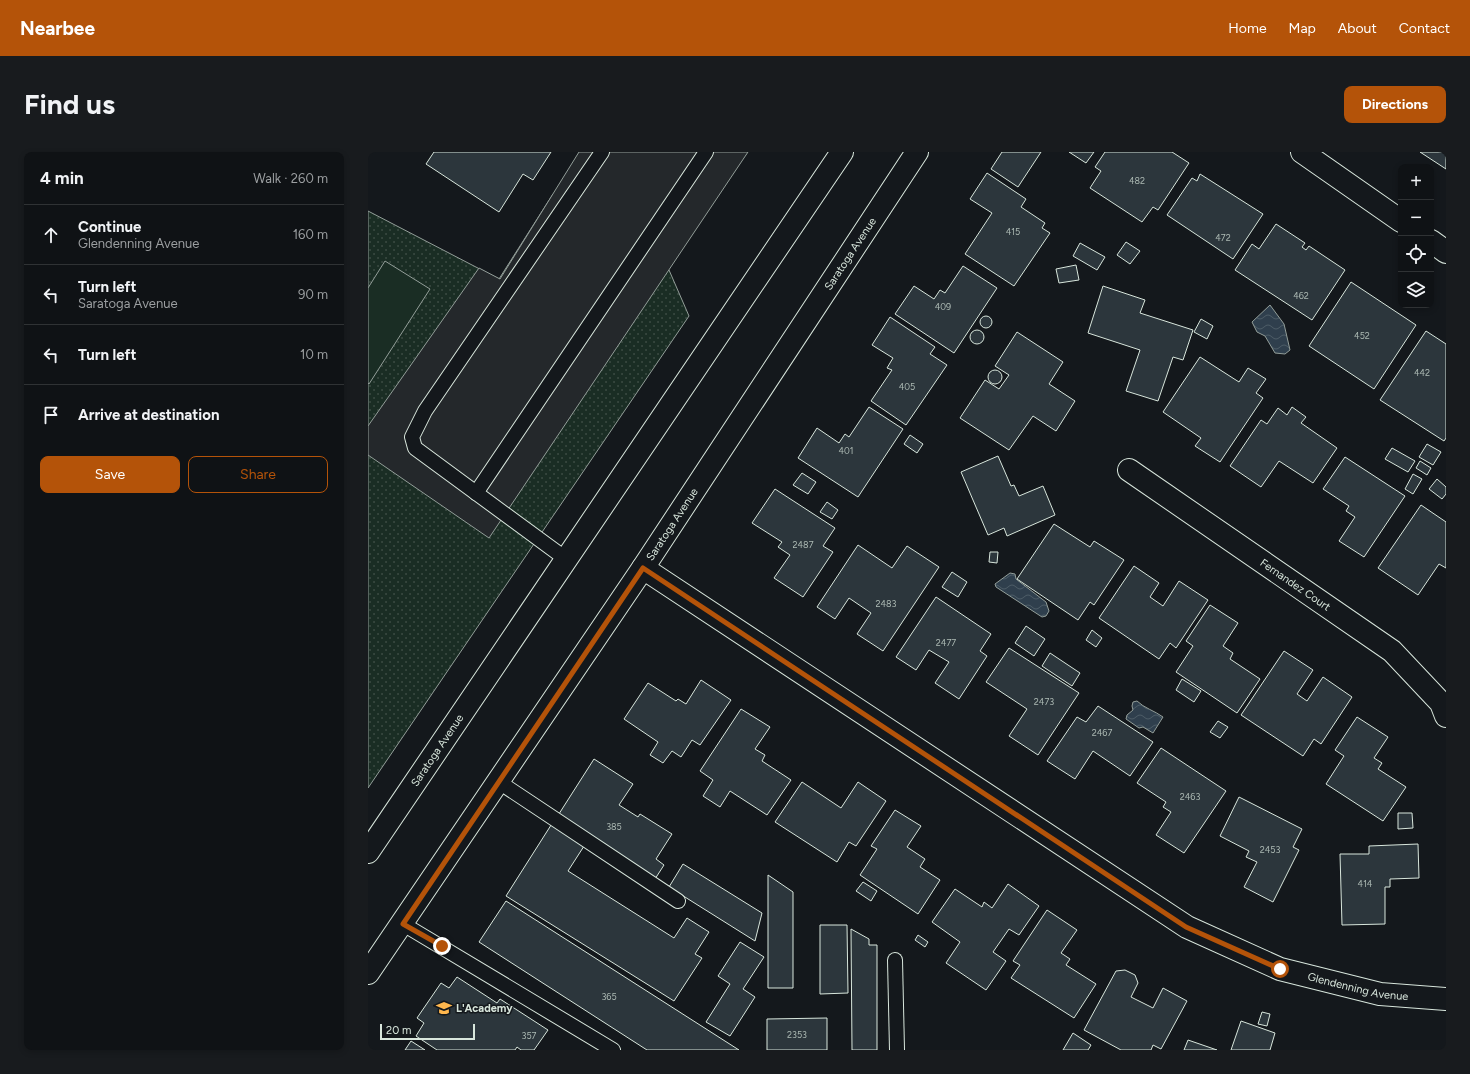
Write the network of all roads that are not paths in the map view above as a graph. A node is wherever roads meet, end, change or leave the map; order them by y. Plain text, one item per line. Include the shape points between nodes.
1 (602, 152) edge
2 (706, 152) edge
3 (842, 152) edge
4 (917, 152) edge
5 (1302, 152) edge
6 (1398, 219) edge
7 (1434, 243) edge
8 (1446, 252) edge
9 (1129, 470) dead end
10 (476, 493) junction
11 (566, 559) junction
12 (643, 568) junction
13 (1446, 716) edge
14 (499, 782) junction
15 (368, 852) edge
16 (678, 901) dead end
17 (403, 924) junction
18 (895, 960) dead end
19 (368, 973) edge
20 (1446, 999) edge
21 (613, 1050) edge
22 (897, 1050) edge

1 - 10 lane via 425,411 412,437 415,448
2 - 10 lane
3 - 11 main road, Saratoga Avenue
4 - 12 main road, Saratoga Avenue
5 - 6 main road
7 - 8 main road
9 - 13 main road, Fernandez Court via 1392,651 1441,703
10 - 11 lane
11 - 15 main road, Saratoga Avenue
12 - 14 main road, Saratoga Avenue
12 - 20 main road, Glendenning Avenue via 1186,927 1280,969 1380,994
14 - 16 lane
14 - 17 main road, Saratoga Avenue
17 - 19 main road, Saratoga Avenue
17 - 21 lane
18 - 22 lane

